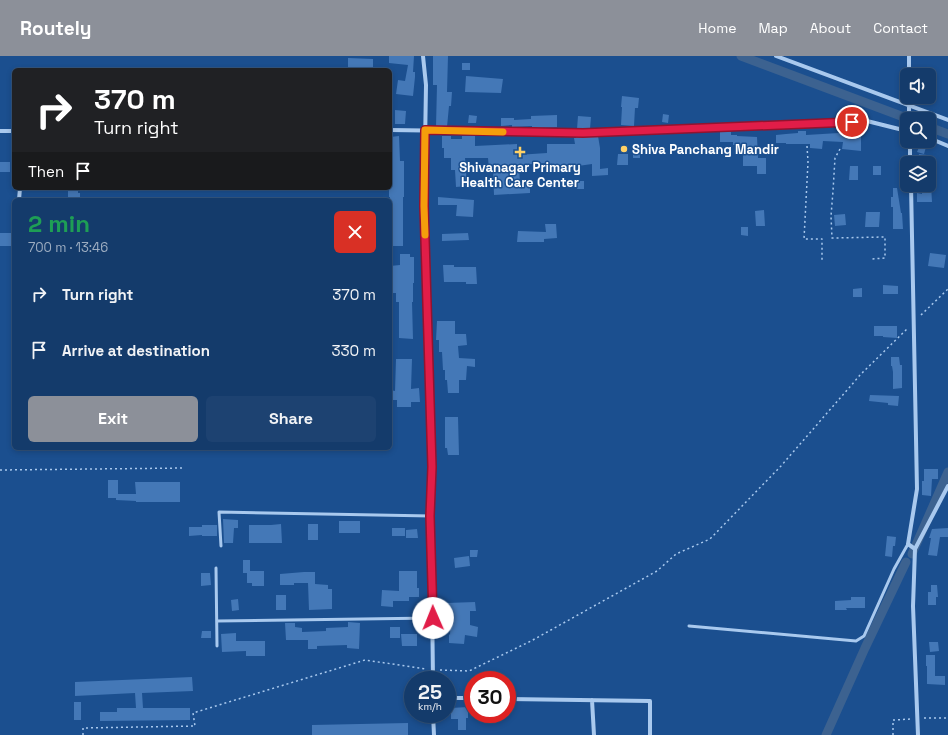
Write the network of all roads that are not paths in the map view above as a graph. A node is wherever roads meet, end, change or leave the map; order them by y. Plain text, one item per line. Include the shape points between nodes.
1 (423, 56) edge
2 (776, 56) edge
3 (909, 56) edge
4 (909, 68) edge
5 (909, 106) junction
6 (909, 112) edge
7 (948, 120) edge
8 (900, 129) edge
9 (392, 130) edge
10 (425, 130) junction
11 (0, 131) edge
12 (12, 131) edge
13 (936, 141) edge
14 (948, 146) edge
15 (911, 192) edge
16 (948, 486) edge
17 (430, 516) junction
18 (221, 546) dead end
19 (912, 546) junction
20 (216, 568) dead end
21 (433, 618) junction
22 (217, 621) junction
23 (689, 626) dead end
24 (217, 646) dead end
25 (433, 671) edge
26 (516, 699) edge
27 (592, 700) junction
28 (433, 723) edge
29 (434, 735) edge
30 (594, 735) edge
31 (650, 735) edge
32 (918, 735) edge

1 - 10 street via 426,86
2 - 5 street
3 - 4 street
5 - 6 street
5 - 7 street
8 - 10 street via 867,121 583,133
9 - 10 street
10 - 17 street via 424,206 432,467
11 - 12 street
13 - 14 street
15 - 19 street via 917,489
16 - 19 street
17 - 18 lane via 219,512
17 - 21 street
19 - 23 lane via 894,569 864,636 856,641
19 - 32 street
20 - 22 lane
21 - 22 lane
21 - 25 street
22 - 24 lane
26 - 27 street
27 - 30 street
27 - 31 street via 650,701
28 - 29 street

